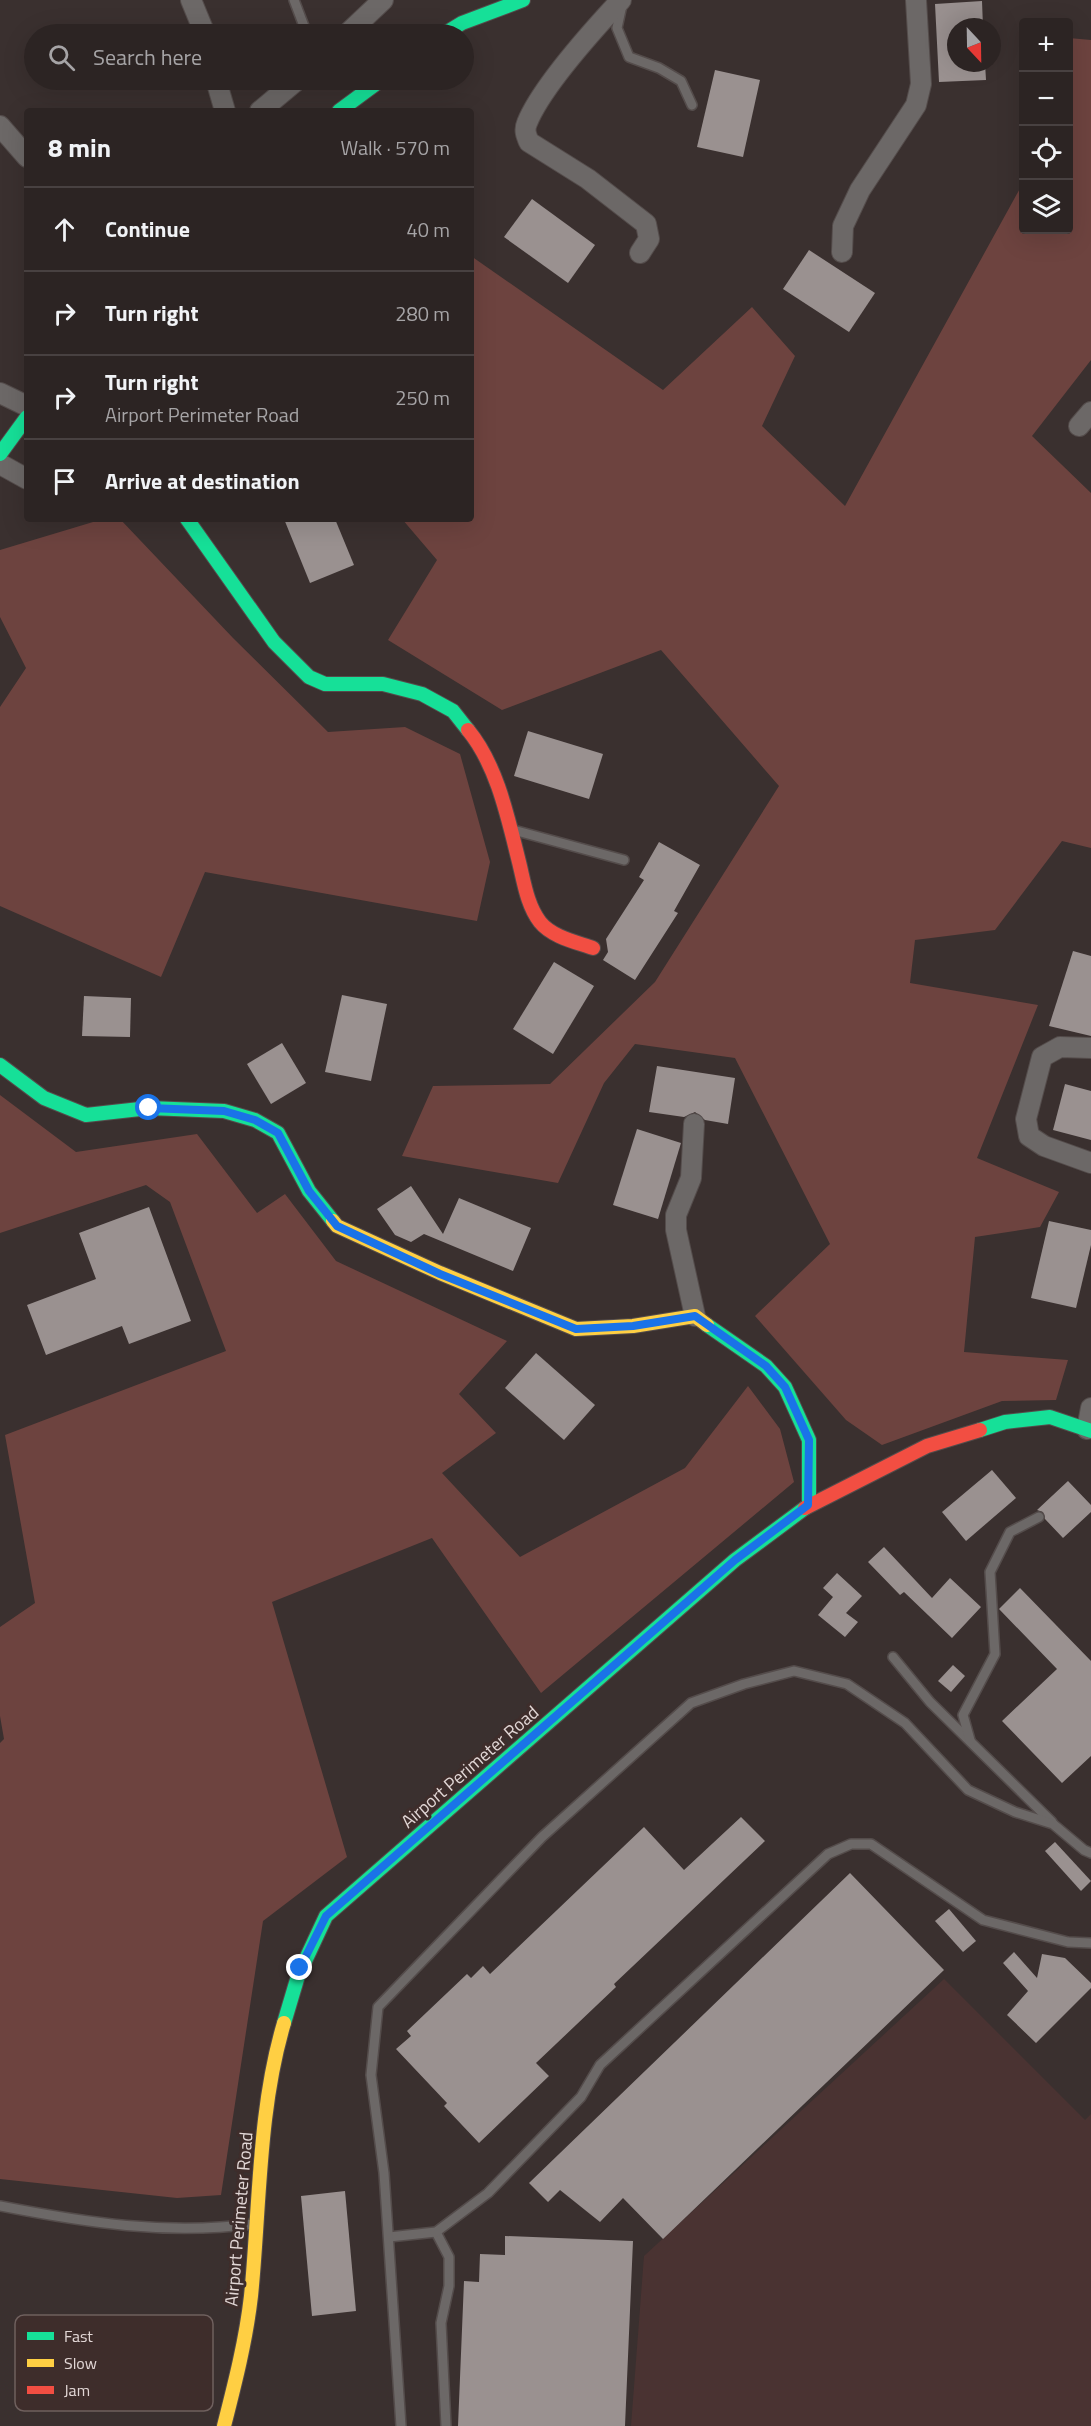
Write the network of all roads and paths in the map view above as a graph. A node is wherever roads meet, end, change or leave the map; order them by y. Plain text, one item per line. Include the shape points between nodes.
1 (191, 0) edge
2 (294, 0) edge
3 (383, 0) edge
4 (524, 0) edge
5 (622, 0) edge
6 (916, 0) edge
7 (200, 24) edge
8 (303, 24) edge
9 (358, 24) edge
10 (459, 24) edge
11 (219, 90) edge
12 (285, 90) edge
13 (367, 90) edge
14 (692, 105) dead end
15 (224, 108) edge
16 (264, 108) edge
17 (343, 108) edge
18 (0, 126) edge
19 (24, 154) edge
20 (842, 252) dead end
21 (640, 253) dead end
22 (0, 393) edge
23 (24, 405) edge
24 (22, 434) edge
25 (0, 454) edge
26 (0, 464) edge
27 (24, 477) edge
28 (189, 522) edge
29 (511, 830) junction
30 (624, 860) dead end
31 (592, 948) dead end
32 (1091, 1048) edge
33 (0, 1065) edge
34 (694, 1124) dead end
35 (1091, 1163) edge
36 (695, 1316) junction
37 (1091, 1408) edge
38 (1089, 1430) edge
39 (808, 1505) junction
40 (1039, 1517) dead end
41 (893, 1657) dead end
42 (970, 1740) junction
43 (1053, 1824) junction
44 (1091, 1853) edge
45 (1091, 1943) edge
46 (0, 2206) edge
47 (257, 2224) junction
48 (436, 2232) junction
49 (389, 2237) junction
50 (224, 2426) edge
51 (401, 2426) edge
52 (446, 2426) edge

1 - 7 street
2 - 8 lane
3 - 9 street
4 - 10 street
5 - 14 lane via 617,28 629,57 681,81
5 - 21 street via 539,101 526,134 528,142 588,179 646,224 649,239
6 - 20 street via 921,84 916,105 860,190 843,226
11 - 15 street
12 - 16 street
13 - 17 street
18 - 19 street
22 - 23 street
24 - 25 street
26 - 27 street
28 - 29 street via 274,642 309,677 325,684 383,684 422,694 453,711 480,744
29 - 30 lane
29 - 31 street via 530,906 541,924
32 - 35 street via 1060,1047 1042,1057 1026,1119 1029,1136 1036,1141
33 - 36 street via 44,1098 86,1115 149,1108 224,1111 255,1120 278,1133 309,1191 337,1226 440,1274 576,1329 633,1326
34 - 36 street via 691,1178 676,1215 676,1230
36 - 39 street via 766,1366 785,1387 809,1440
37 - 38 street
38 - 39 street, Airport Perimeter Road via 1050,1417 1005,1422 927,1446
39 - 47 street, Airport Perimeter Road via 735,1560 326,1916 296,1977 273,2058
40 - 42 lane via 1010,1532 990,1572 995,1654 963,1715
41 - 42 lane via 930,1702
42 - 43 lane
43 - 44 lane
43 - 49 lane via 968,1790 905,1723 847,1684 794,1671 691,1703 542,1837 378,2007 371,2075
45 - 48 lane via 1068,1942 983,1920 871,1844 851,1844 828,1854 600,2065 581,2097 488,2193
46 - 47 lane via 141,2228 206,2230
47 - 50 street, Airport Perimeter Road via 248,2322
48 - 49 lane
48 - 52 lane via 449,2257 449,2286 441,2323
49 - 51 lane

